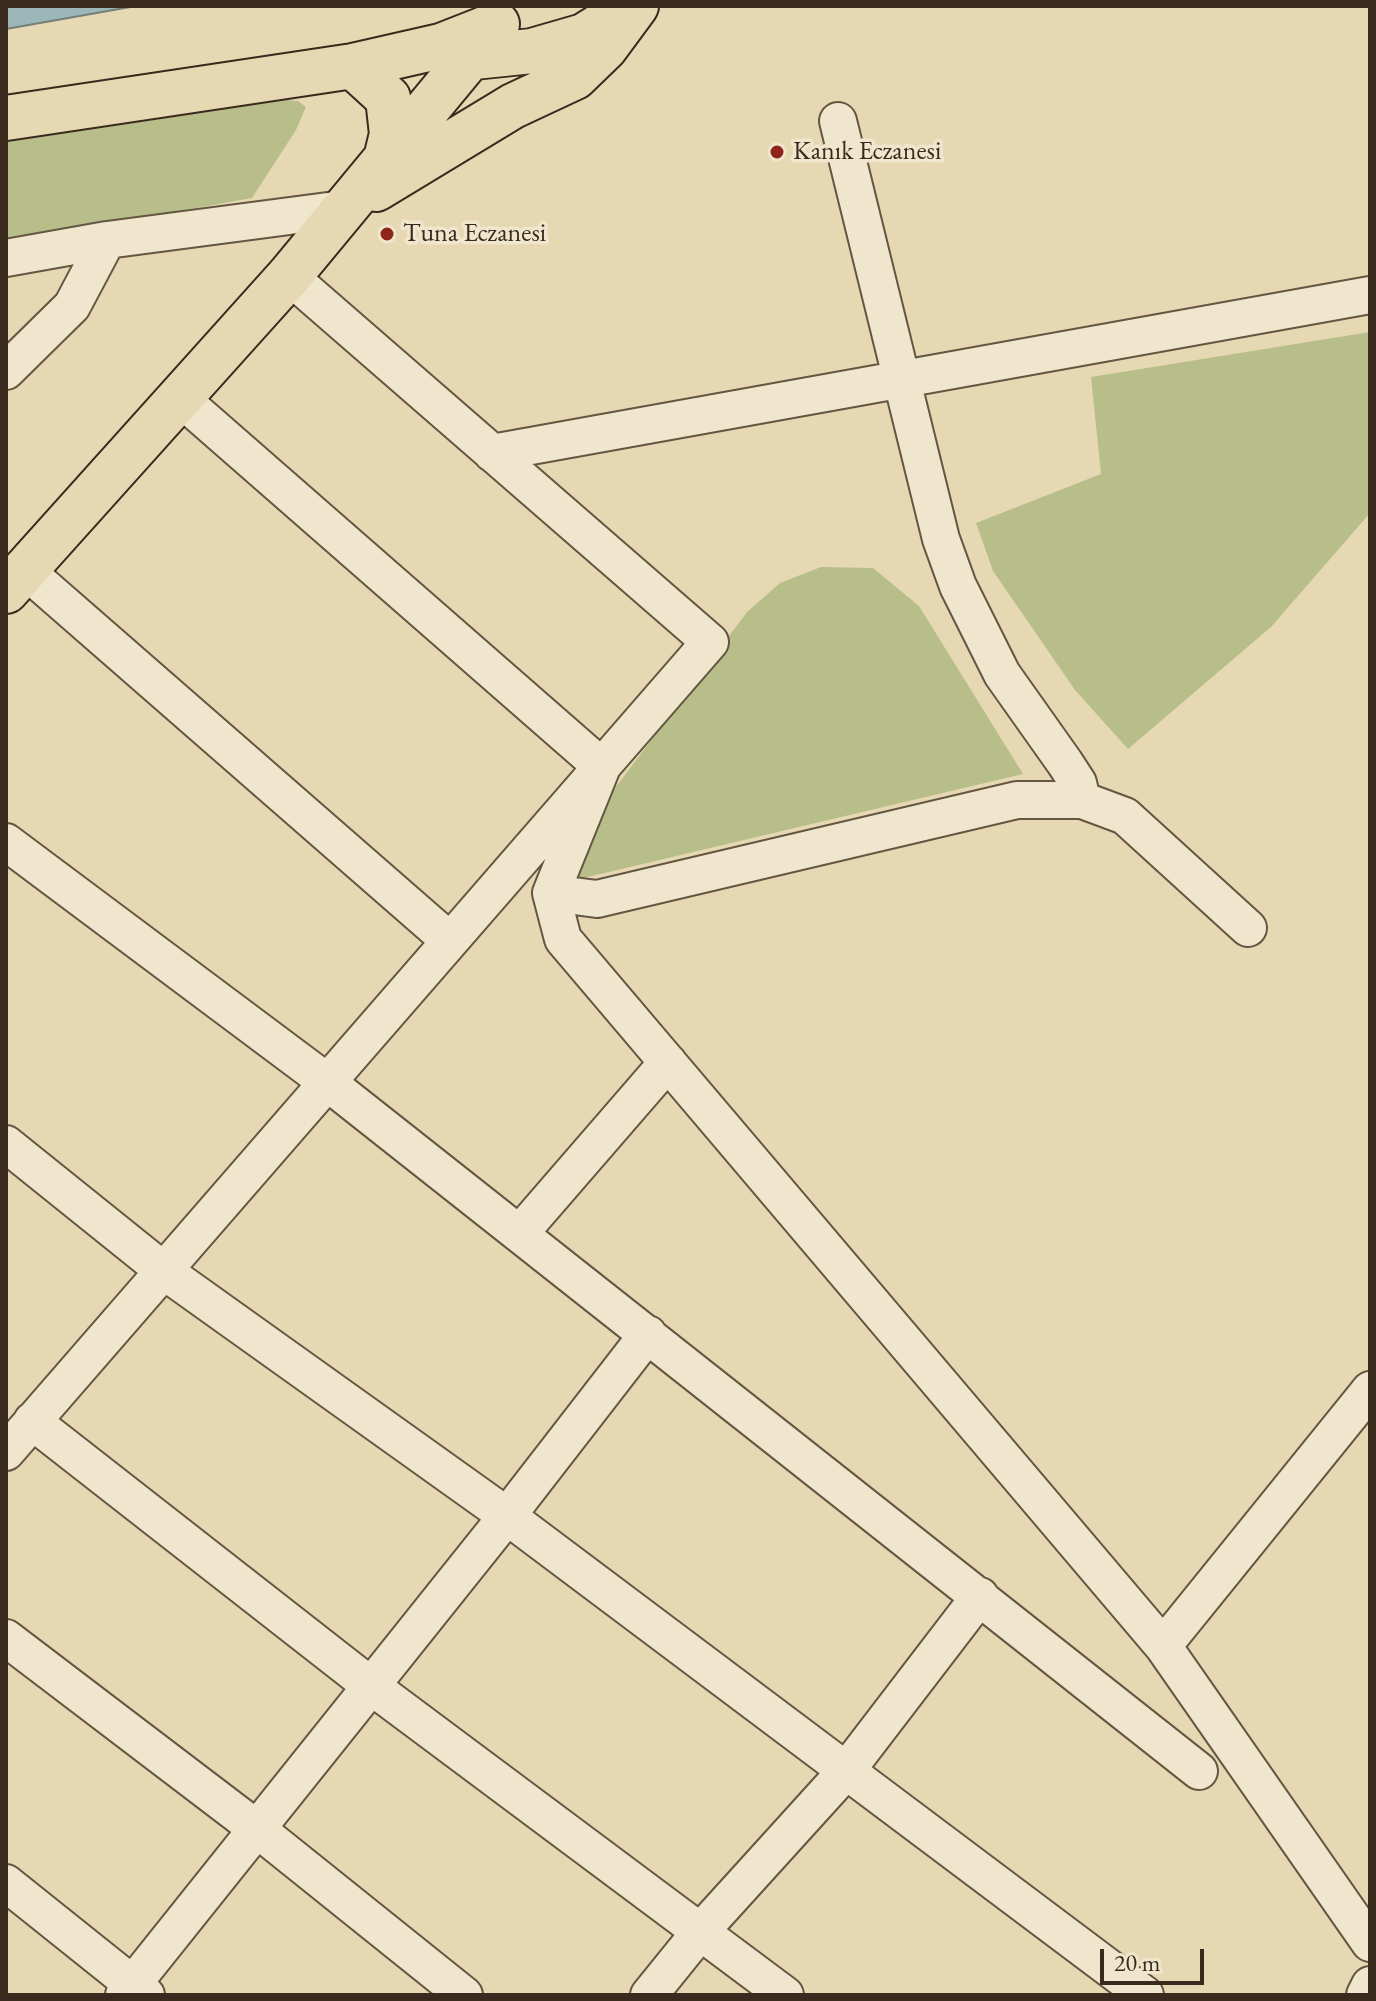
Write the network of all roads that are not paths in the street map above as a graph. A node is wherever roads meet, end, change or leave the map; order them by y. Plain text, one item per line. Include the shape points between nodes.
1 (634, 6) edge
2 (492, 30) edge
3 (353, 66) junction
4 (6, 118) edge
5 (838, 121) dead end
6 (386, 159) junction
7 (343, 209) junction
8 (107, 240) junction
9 (6, 258) edge
10 (289, 276) junction
11 (1370, 295) edge
12 (6, 371) edge
13 (903, 379) junction
14 (180, 398) junction
15 (492, 453) junction
16 (15, 580) edge
17 (602, 767) junction
18 (1082, 800) junction
19 (6, 842) edge
20 (551, 893) junction
21 (1248, 928) dead end
22 (450, 941) junction
23 (668, 1062) junction
24 (327, 1082) junction
25 (6, 1144) edge
26 (520, 1233) junction
27 (164, 1271) junction
28 (648, 1334) junction
29 (1370, 1390) edge
30 (32, 1421) junction
31 (6, 1452) edge
32 (507, 1516) junction
33 (980, 1596) junction
34 (6, 1638) edge
35 (1163, 1646) junction
36 (371, 1686) junction
37 (846, 1771) junction
38 (1199, 1771) dead end
39 (257, 1829) junction
40 (6, 1883) edge
41 (700, 1932) junction
42 (1370, 1943) edge
43 (1370, 1985) edge
44 (134, 1992) edge
45 (464, 1995) edge
46 (649, 1995) edge
47 (785, 1995) edge
48 (1145, 1995) edge
49 (1365, 1995) edge

1 - 2 main road via 584,36 532,51
1 - 7 main road via 605,48 575,77 513,106
2 - 3 main road
2 - 6 main road
3 - 4 main road
3 - 6 main road via 388,98 392,134
5 - 13 street
6 - 7 main road
7 - 8 street
7 - 10 main road
8 - 9 street
8 - 12 street via 72,306
10 - 14 main road
10 - 15 street
11 - 13 street
13 - 15 street
13 - 18 street via 928,492 958,586 1002,674 1078,783
14 - 16 main road
14 - 17 street
15 - 17 street via 710,642
16 - 22 street
17 - 20 street
17 - 22 street
18 - 20 street via 1017,800 597,899
18 - 21 street via 1125,816
19 - 24 street
20 - 23 street via 563,939
22 - 24 street
23 - 26 street
23 - 35 street
24 - 26 street
24 - 27 street
25 - 27 street
26 - 28 street
27 - 30 street
27 - 32 street
28 - 32 street
28 - 33 street
29 - 35 street
30 - 31 street
30 - 36 street
32 - 36 street
32 - 37 street
33 - 37 street
33 - 38 street
34 - 39 street
35 - 42 street
36 - 39 street
36 - 41 street
37 - 41 street
37 - 48 street
39 - 44 street
39 - 45 street
40 - 44 street
41 - 46 street
41 - 47 street
43 - 49 street

